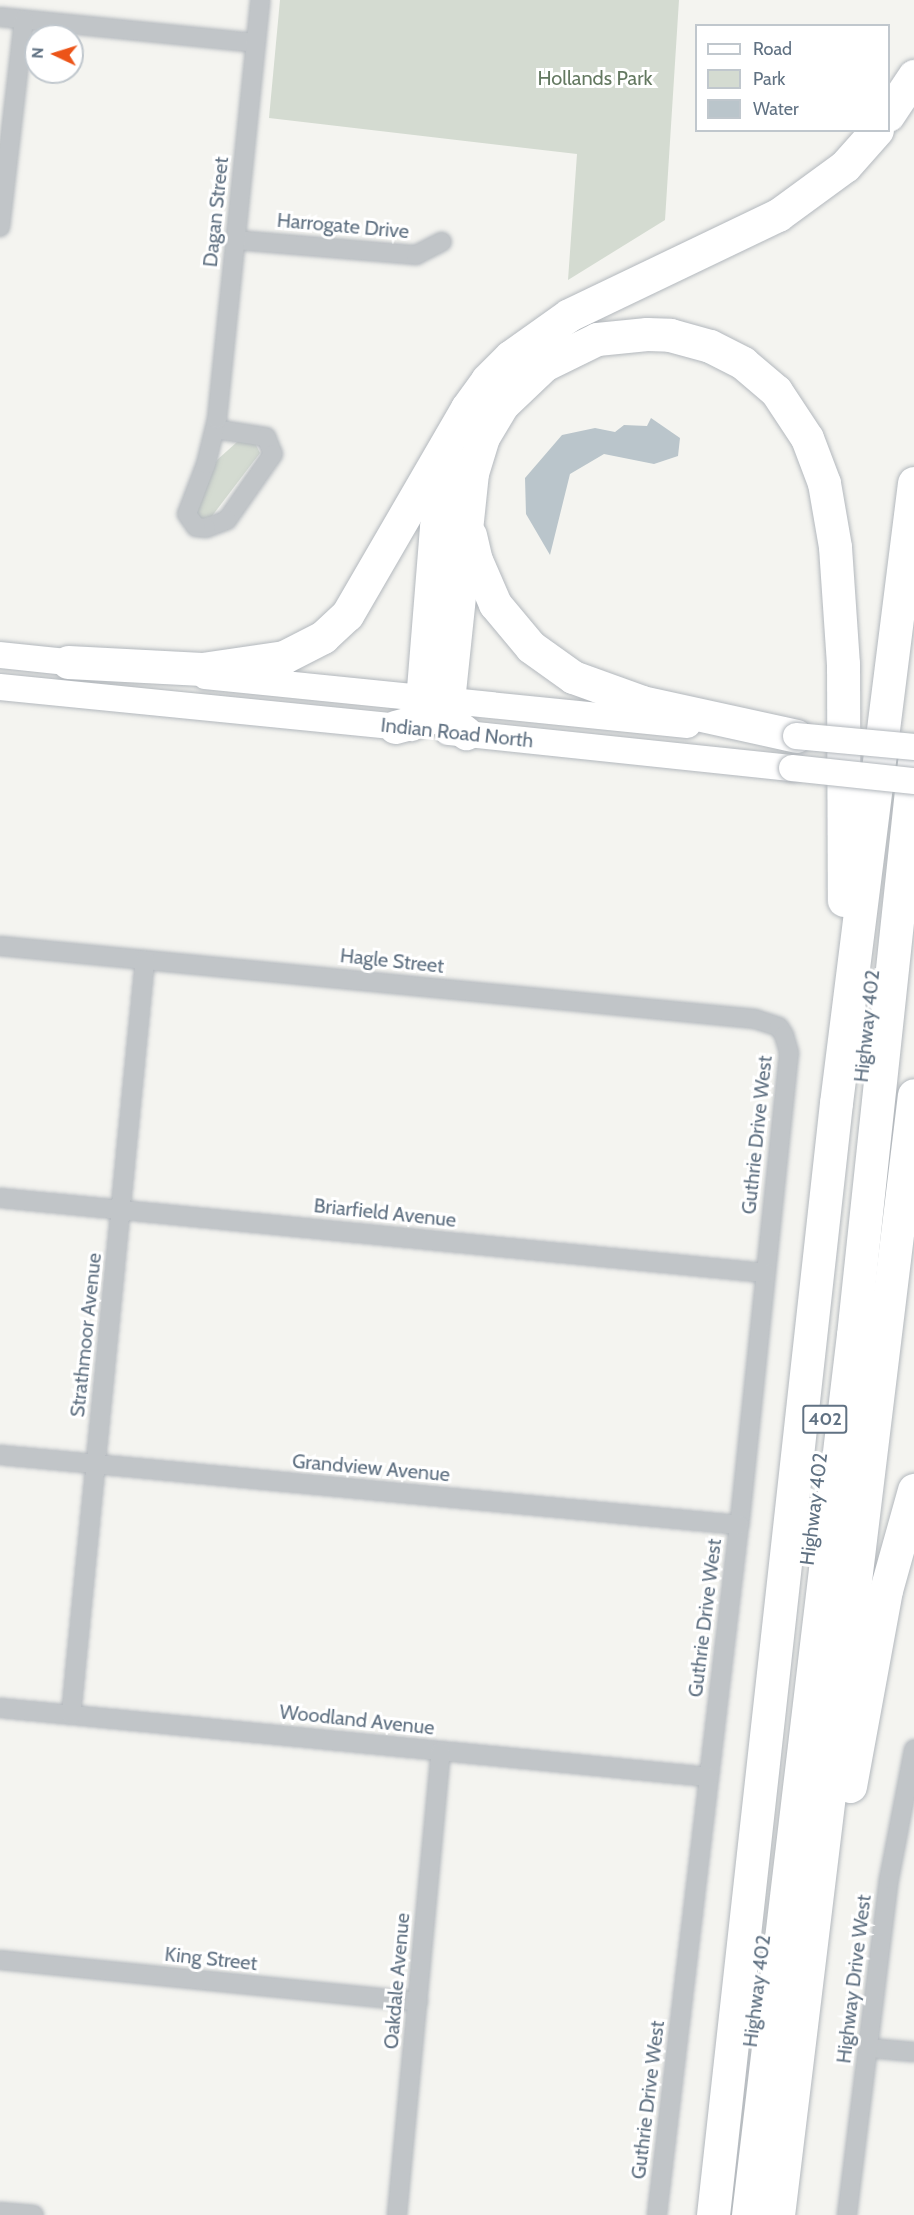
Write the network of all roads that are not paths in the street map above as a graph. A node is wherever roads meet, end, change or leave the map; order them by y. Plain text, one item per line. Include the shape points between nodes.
1 (260, 0) edge
2 (0, 17) edge
3 (24, 20) junction
4 (256, 43) junction
5 (914, 76) edge
6 (890, 112) edge
7 (875, 132) edge
8 (0, 227) edge
9 (236, 240) junction
10 (442, 242) dead end
11 (456, 426) junction
12 (215, 429) junction
13 (914, 483) edge
14 (469, 491) junction
15 (914, 623) edge
16 (0, 655) edge
17 (68, 662) junction
18 (0, 687) edge
19 (438, 704) junction
20 (396, 727) junction
21 (466, 733) junction
22 (796, 736) junction
23 (914, 747) edge
24 (914, 762) edge
25 (914, 781) edge
26 (0, 946) edge
27 (145, 960) junction
28 (778, 1027) joint
29 (914, 1095) edge
30 (836, 1103) junction
31 (0, 1198) edge
32 (122, 1210) junction
33 (765, 1273) junction
34 (0, 1455) edge
35 (96, 1465) junction
36 (914, 1490) edge
37 (739, 1525) junction
38 (0, 1708) edge
39 (71, 1715) junction
40 (914, 1749) edge
41 (441, 1751) junction
42 (710, 1777) junction
43 (0, 1960) edge
44 (418, 2002) junction
45 (868, 2048) junction
46 (914, 2052) edge
47 (0, 2212) edge
48 (34, 2215) edge
49 (398, 2215) edge
50 (657, 2215) edge
51 (713, 2215) edge
52 (730, 2215) edge
53 (748, 2215) edge
54 (778, 2215) edge
55 (786, 2215) edge
56 (847, 2215) edge

1 - 4 street, Dagan Street
2 - 3 street
3 - 4 street
3 - 8 street
4 - 9 street, Dagan Street
5 - 6 highway
7 - 11 highway via 845,166 778,215 568,315 510,357 487,380
9 - 10 street, Harrogate Drive via 416,255
9 - 12 street, Dagan Street
11 - 17 highway via 347,615 323,638 284,657 202,669
11 - 19 highway via 436,527 424,654
12 - 12 street, Dagan Street via 266,437 273,454 227,520 206,528 196,527 187,514
13 - 30 highway
14 - 19 highway
14 - 22 highway via 470,540 484,582 516,630 550,663 596,687 642,702
14 - 30 highway via 483,437 503,404 544,364 597,339 647,333 710,346 759,375 797,420 817,460 830,509 843,664 845,835
15 - 52 highway, Highway 402 / 402
16 - 17 main road, Indian Road North
17 - 19 main road, Indian Road North
18 - 20 main road, Indian Road North
19 - 20 highway
19 - 21 highway
19 - 22 main road, Indian Road North
20 - 21 main road, Indian Road North
21 - 25 main road, Indian Road North, bridge
22 - 23 main road, Indian Road North, bridge
24 - 53 highway via 853,1335
26 - 27 street, Hagle Street
27 - 28 street, Hagle Street via 755,1019
27 - 32 street, Strathmoor Avenue
28 - 33 street, Guthrie Drive West via 789,1053
29 - 54 highway, 402
30 - 51 highway
31 - 32 street, Briarfield Avenue
32 - 33 street, Briarfield Avenue
32 - 35 street, Strathmoor Avenue
33 - 37 street, Guthrie Drive West
34 - 35 street, Grandview Avenue
35 - 37 street, Grandview Avenue
35 - 39 street, Strathmoor Avenue
36 - 55 highway via 886,1590 843,1823 807,2096
37 - 42 street, Guthrie Drive West
38 - 39 street, Woodland Avenue
39 - 41 street, Woodland Avenue
40 - 45 street, Highway Drive West via 889,1879
41 - 42 street, Woodland Avenue
41 - 44 street, Oakdale Avenue
42 - 50 street, Guthrie Drive West
43 - 44 street, King Street
44 - 49 street, Oakdale Avenue
45 - 46 street
45 - 56 street, Highway Drive West
47 - 48 street

